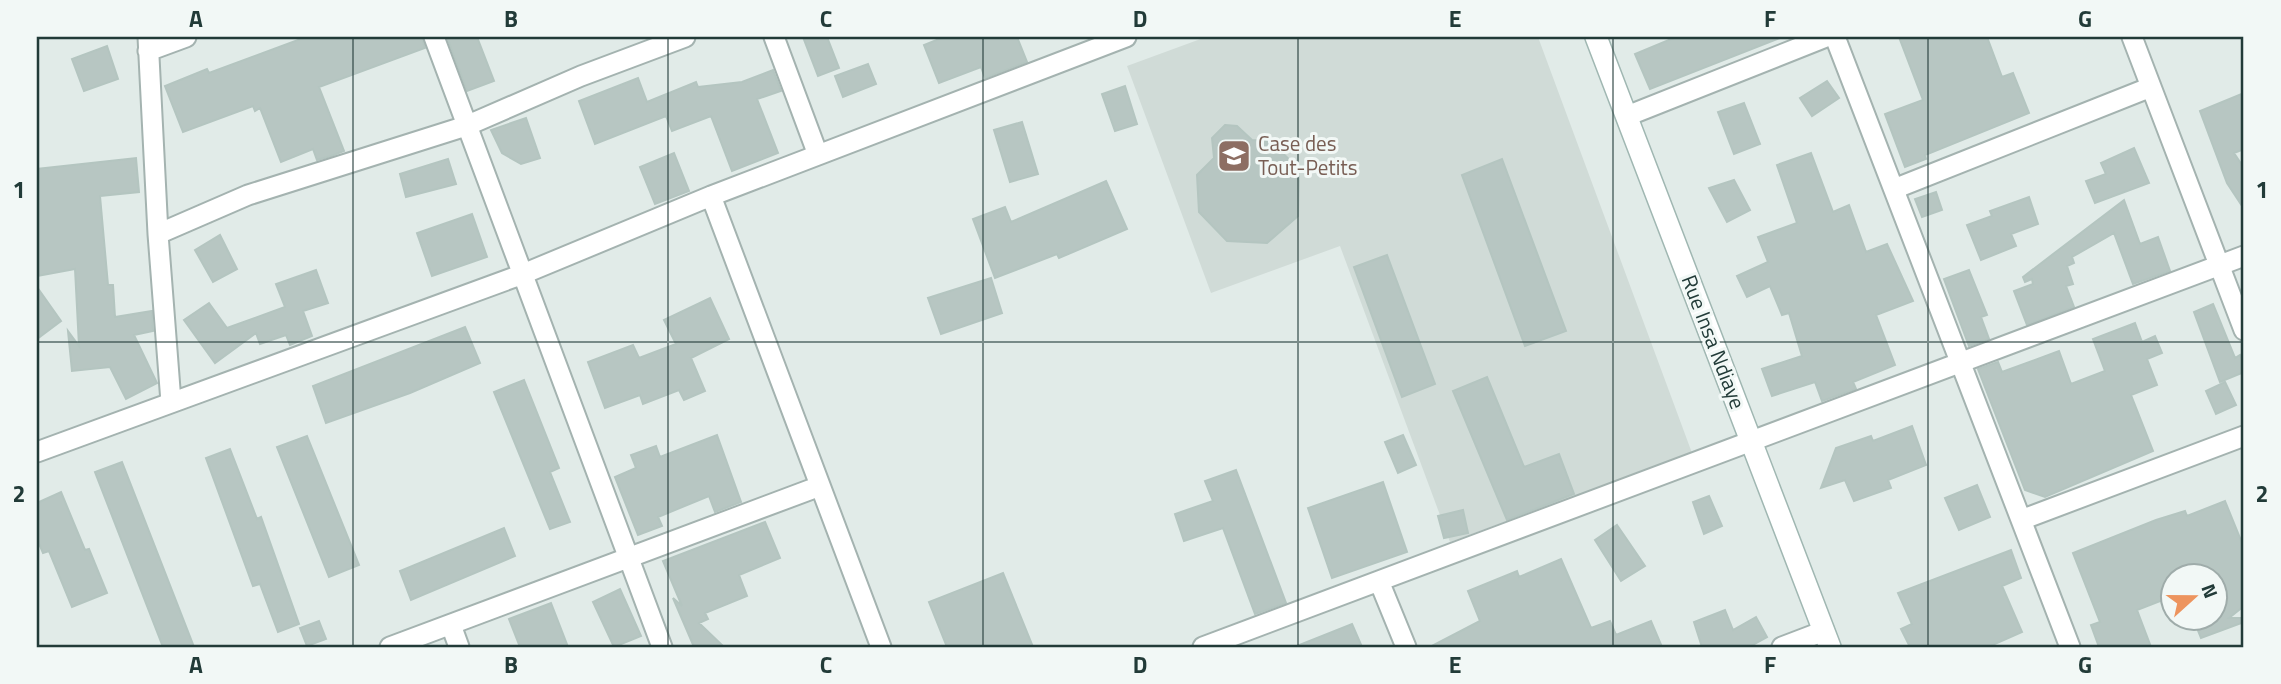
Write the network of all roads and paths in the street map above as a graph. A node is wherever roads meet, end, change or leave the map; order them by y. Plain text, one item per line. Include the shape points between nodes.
1 (186, 37) edge
2 (434, 37) edge
3 (685, 37) edge
4 (774, 37) edge
5 (1126, 37) edge
6 (1596, 37) edge
7 (1826, 37) edge
8 (1835, 37) edge
9 (2132, 37) edge
10 (148, 44) edge
11 (2151, 87) junction
12 (1627, 116) junction
13 (466, 126) junction
14 (818, 155) junction
15 (1894, 189) junction
16 (711, 196) junction
17 (158, 233) junction
18 (2244, 256) edge
19 (2219, 265) junction
20 (523, 274) junction
21 (2244, 330) edge
22 (1961, 362) junction
23 (171, 402) junction
24 (2244, 436) edge
25 (1751, 441) junction
26 (37, 452) edge
27 (820, 486) junction
28 (2021, 520) junction
29 (629, 558) junction
30 (1379, 581) junction
31 (451, 625) junction
32 (1827, 639) edge
33 (1216, 645) edge
34 (390, 647) edge
35 (459, 647) edge
36 (662, 647) edge
37 (881, 647) edge
38 (1406, 647) edge
39 (1782, 647) edge
40 (2070, 647) edge

1 - 10 street
2 - 13 street
3 - 13 street
4 - 14 street
5 - 14 street
6 - 12 main road, Rue Insa Ndiaye
7 - 12 street
8 - 15 street
9 - 11 street
10 - 17 street
11 - 15 street
11 - 19 street
12 - 25 main road, Rue Insa Ndiaye
13 - 17 street via 248,195
13 - 20 street
14 - 16 street
15 - 22 street
16 - 20 street
16 - 27 street
17 - 23 street
18 - 19 street
19 - 21 street
19 - 22 street
20 - 23 street
20 - 29 street
22 - 25 street
22 - 28 street
23 - 26 street
24 - 28 street
25 - 30 street
25 - 32 main road, Rue Insa Ndiaye
27 - 29 street
27 - 37 street
28 - 40 street
29 - 31 street
29 - 36 street
30 - 33 street
30 - 38 street
31 - 34 street
31 - 35 street
32 - 39 street

